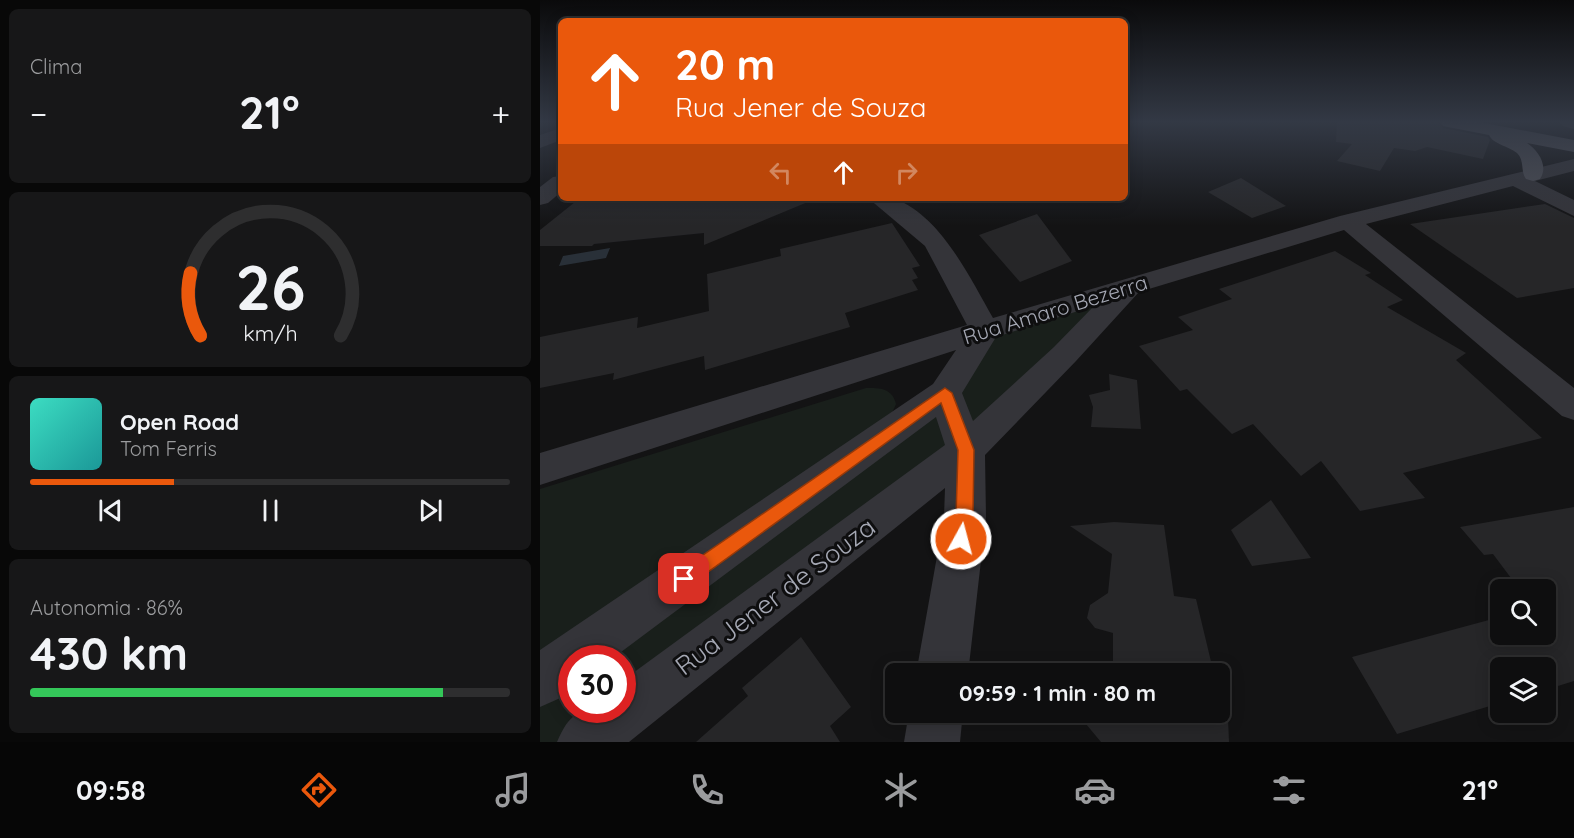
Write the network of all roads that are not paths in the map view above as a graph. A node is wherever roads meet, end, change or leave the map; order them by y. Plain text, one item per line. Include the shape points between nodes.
1 (1531, 157) edge
2 (1574, 165) edge
3 (540, 177) edge
4 (1524, 177) junction
5 (558, 180) edge
6 (558, 183) edge
7 (540, 198) edge
8 (884, 201) edge
9 (1574, 209) edge
10 (1348, 221) junction
11 (1129, 286) junction
12 (985, 330) junction
13 (945, 393) junction
14 (1574, 407) edge
15 (966, 450) junction
16 (540, 469) edge
17 (944, 663) edge
18 (540, 681) edge
19 (935, 723) edge
20 (585, 742) edge
21 (932, 742) edge

1 - 4 main road via 1534,164
2 - 4 street, Rua Amaro Bezerra
3 - 5 street
4 - 9 street
4 - 10 street, Rua Amaro Bezerra
6 - 7 street
8 - 12 street via 936,242
10 - 11 street, Rua Amaro Bezerra
10 - 14 street
11 - 12 street, Rua Amaro Bezerra
11 - 15 street, Rua Jener de Souza
12 - 13 street
12 - 16 street, Rua Amaro Bezerra
13 - 15 street
13 - 18 street
15 - 17 street via 964,517
15 - 20 street, Rua Jener de Souza
19 - 21 street

